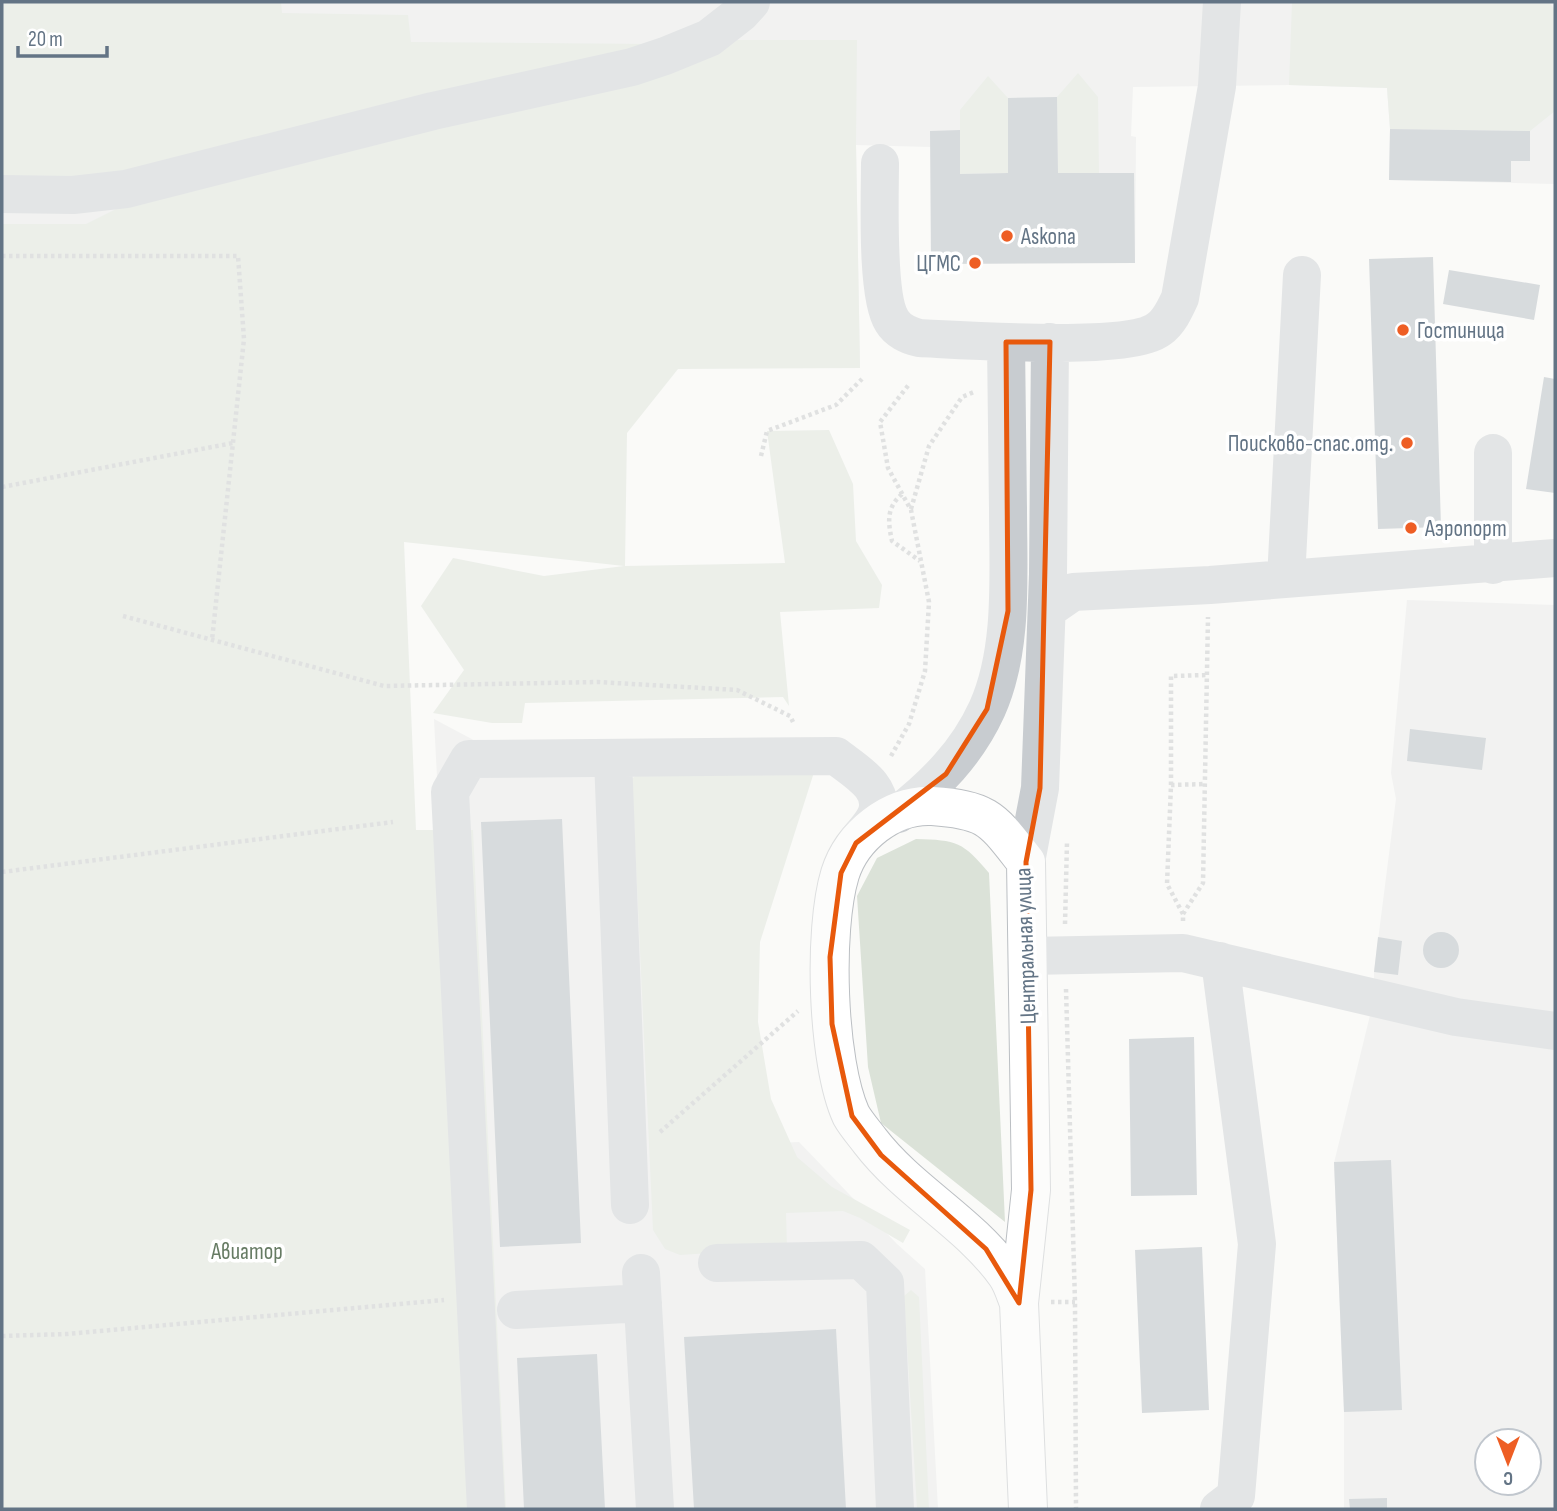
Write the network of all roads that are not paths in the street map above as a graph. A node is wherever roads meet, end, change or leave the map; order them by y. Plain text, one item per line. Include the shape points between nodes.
1 (751, 2) edge
2 (1222, 2) edge
3 (880, 163) dead end
4 (2, 194) edge
5 (1302, 275) dead end
6 (1050, 342) junction
7 (1006, 359) junction
8 (1493, 453) dead end
9 (1555, 558) edge
10 (1493, 565) junction
11 (1286, 579) junction
12 (1046, 610) junction
13 (613, 758) junction
14 (886, 800) junction
15 (1026, 862) junction
16 (1046, 956) junction
17 (1220, 961) junction
18 (1555, 1031) edge
19 (630, 1205) dead end
20 (717, 1263) dead end
21 (1020, 1303) junction
22 (516, 1310) dead end
23 (486, 1509) edge
24 (655, 1509) edge
25 (895, 1509) edge
26 (1028, 1509) edge
27 (1219, 1509) edge

1 - 4 street via 709,38 632,67 433,111 126,189 83,195
2 - 6 street via 1217,86 1180,298 1172,314 1159,330 1137,338
3 - 7 street via 883,299 892,320 903,333
5 - 11 street
6 - 7 street
6 - 12 street
7 - 14 street via 1008,611 999,672 987,709 946,774
8 - 10 street
9 - 10 street
10 - 11 street
11 - 12 street via 1073,592
12 - 15 street via 1040,788
13 - 14 street via 836,756
13 - 19 street
13 - 23 street via 469,759 450,792
14 - 15 main road, Центральная улица via 966,809 995,823
14 - 21 main road, Центральная улица via 880,821 856,843 841,873 833,909 829,969 841,1081 852,1116 881,1155 986,1249 1008,1276
15 - 16 main road, Центральная улица
16 - 17 street via 1182,953
16 - 21 main road, Центральная улица
17 - 18 street via 1456,1017
17 - 27 street via 1257,1244 1236,1496
20 - 25 street via 861,1260 885,1283
21 - 26 main road, Центральная улица
22 - 24 street via 642,1288

